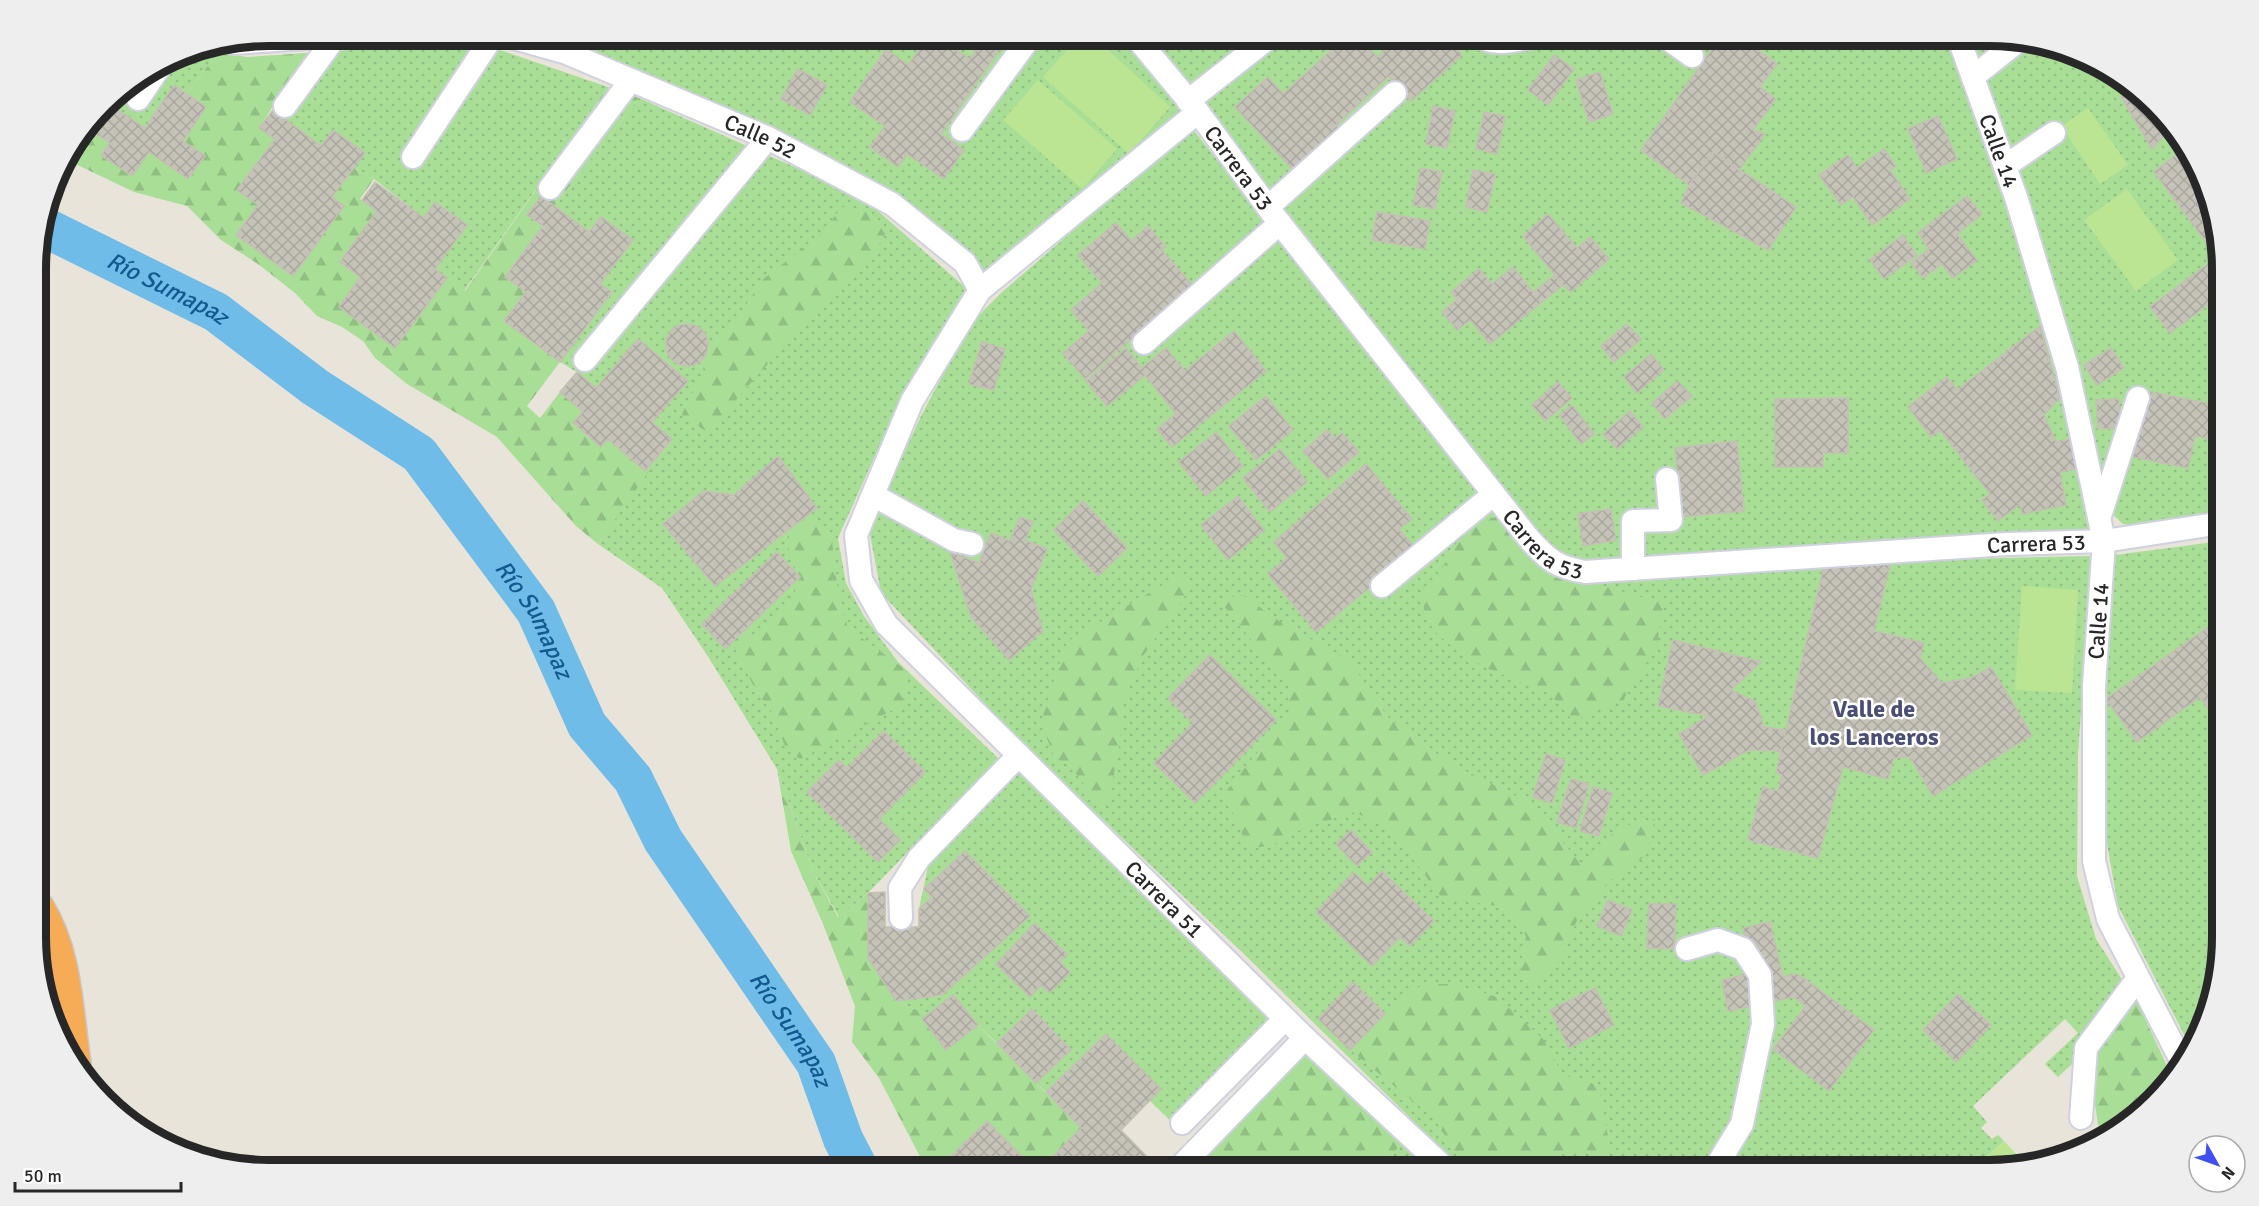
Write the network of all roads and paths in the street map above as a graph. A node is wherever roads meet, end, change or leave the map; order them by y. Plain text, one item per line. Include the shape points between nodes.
1 (328, 46) edge
2 (486, 46) edge
3 (542, 46) edge
4 (1025, 46) edge
5 (1143, 46) edge
6 (1260, 46) edge
7 (1678, 46) edge
8 (1962, 46) edge
9 (2010, 47) edge
10 (1692, 56) dead end
11 (1973, 77) junction
12 (631, 80) junction
13 (150, 81) edge
14 (1395, 93) dead end
15 (138, 99) dead end
16 (285, 106) dead end
17 (1193, 106) junction
18 (962, 130) dead end
19 (2054, 133) dead end
20 (768, 138) junction
21 (413, 157) dead end
22 (2005, 166) junction
23 (549, 188) dead end
24 (1274, 215) junction
25 (980, 290) junction
26 (1144, 343) dead end
27 (585, 360) dead end
28 (2138, 398) dead end
29 (1667, 479) dead end
30 (1494, 494) junction
31 (873, 495) junction
32 (2099, 517) junction
33 (2212, 525) edge
34 (2104, 541) junction
35 (972, 544) dead end
36 (1633, 569) junction
37 (1382, 586) dead end
38 (1019, 755) junction
39 (901, 918) dead end
40 (46, 921) edge
41 (1687, 949) dead end
42 (2138, 978) junction
43 (1285, 1018) junction
44 (71, 1038) edge
45 (1305, 1038) junction
46 (2178, 1055) edge
47 (2081, 1118) dead end
48 (1182, 1123) dead end
49 (1187, 1160) edge
50 (1436, 1160) edge
51 (1720, 1160) edge

1 - 16 street
2 - 21 street
3 - 12 street, Calle 52
4 - 18 street
5 - 17 street, Carrera 53
6 - 17 street, Carrera 51
7 - 10 street
8 - 11 street, Calle 14
9 - 11 street
11 - 22 street, Calle 14
12 - 20 street, Calle 52
12 - 23 street
13 - 15 street
14 - 24 street
17 - 24 street, Carrera 53
17 - 25 street, Carrera 51
19 - 22 street
20 - 25 street, Calle 52 via 892,204 965,263
20 - 27 street
22 - 32 street, Calle 14 via 2067,368
24 - 26 street
24 - 30 street, Carrera 53
25 - 31 street, Carrera 51 via 912,401
28 - 32 street
29 - 36 street via 1671,520 1633,521
30 - 36 street, Carrera 53 via 1546,557 1564,568 1585,572
30 - 37 street
31 - 35 street via 954,540
31 - 38 street, Carrera 51 via 856,535 861,580 886,624
32 - 34 street, Calle 14
33 - 34 street, Carrera 53
34 - 36 street, Carrera 53
34 - 42 street, Calle 14 via 2094,686 2094,861 2108,920
38 - 39 street via 919,858 900,888
38 - 43 street, Carrera 51
40 - 44 highway via 61,963
41 - 51 street via 1718,940 1743,949 1760,975 1762,1024 1742,1124
42 - 46 street, Calle 14
42 - 47 street via 2086,1048
43 - 45 street, Carrera 51
43 - 48 street
45 - 49 street
45 - 50 street, Carrera 51

